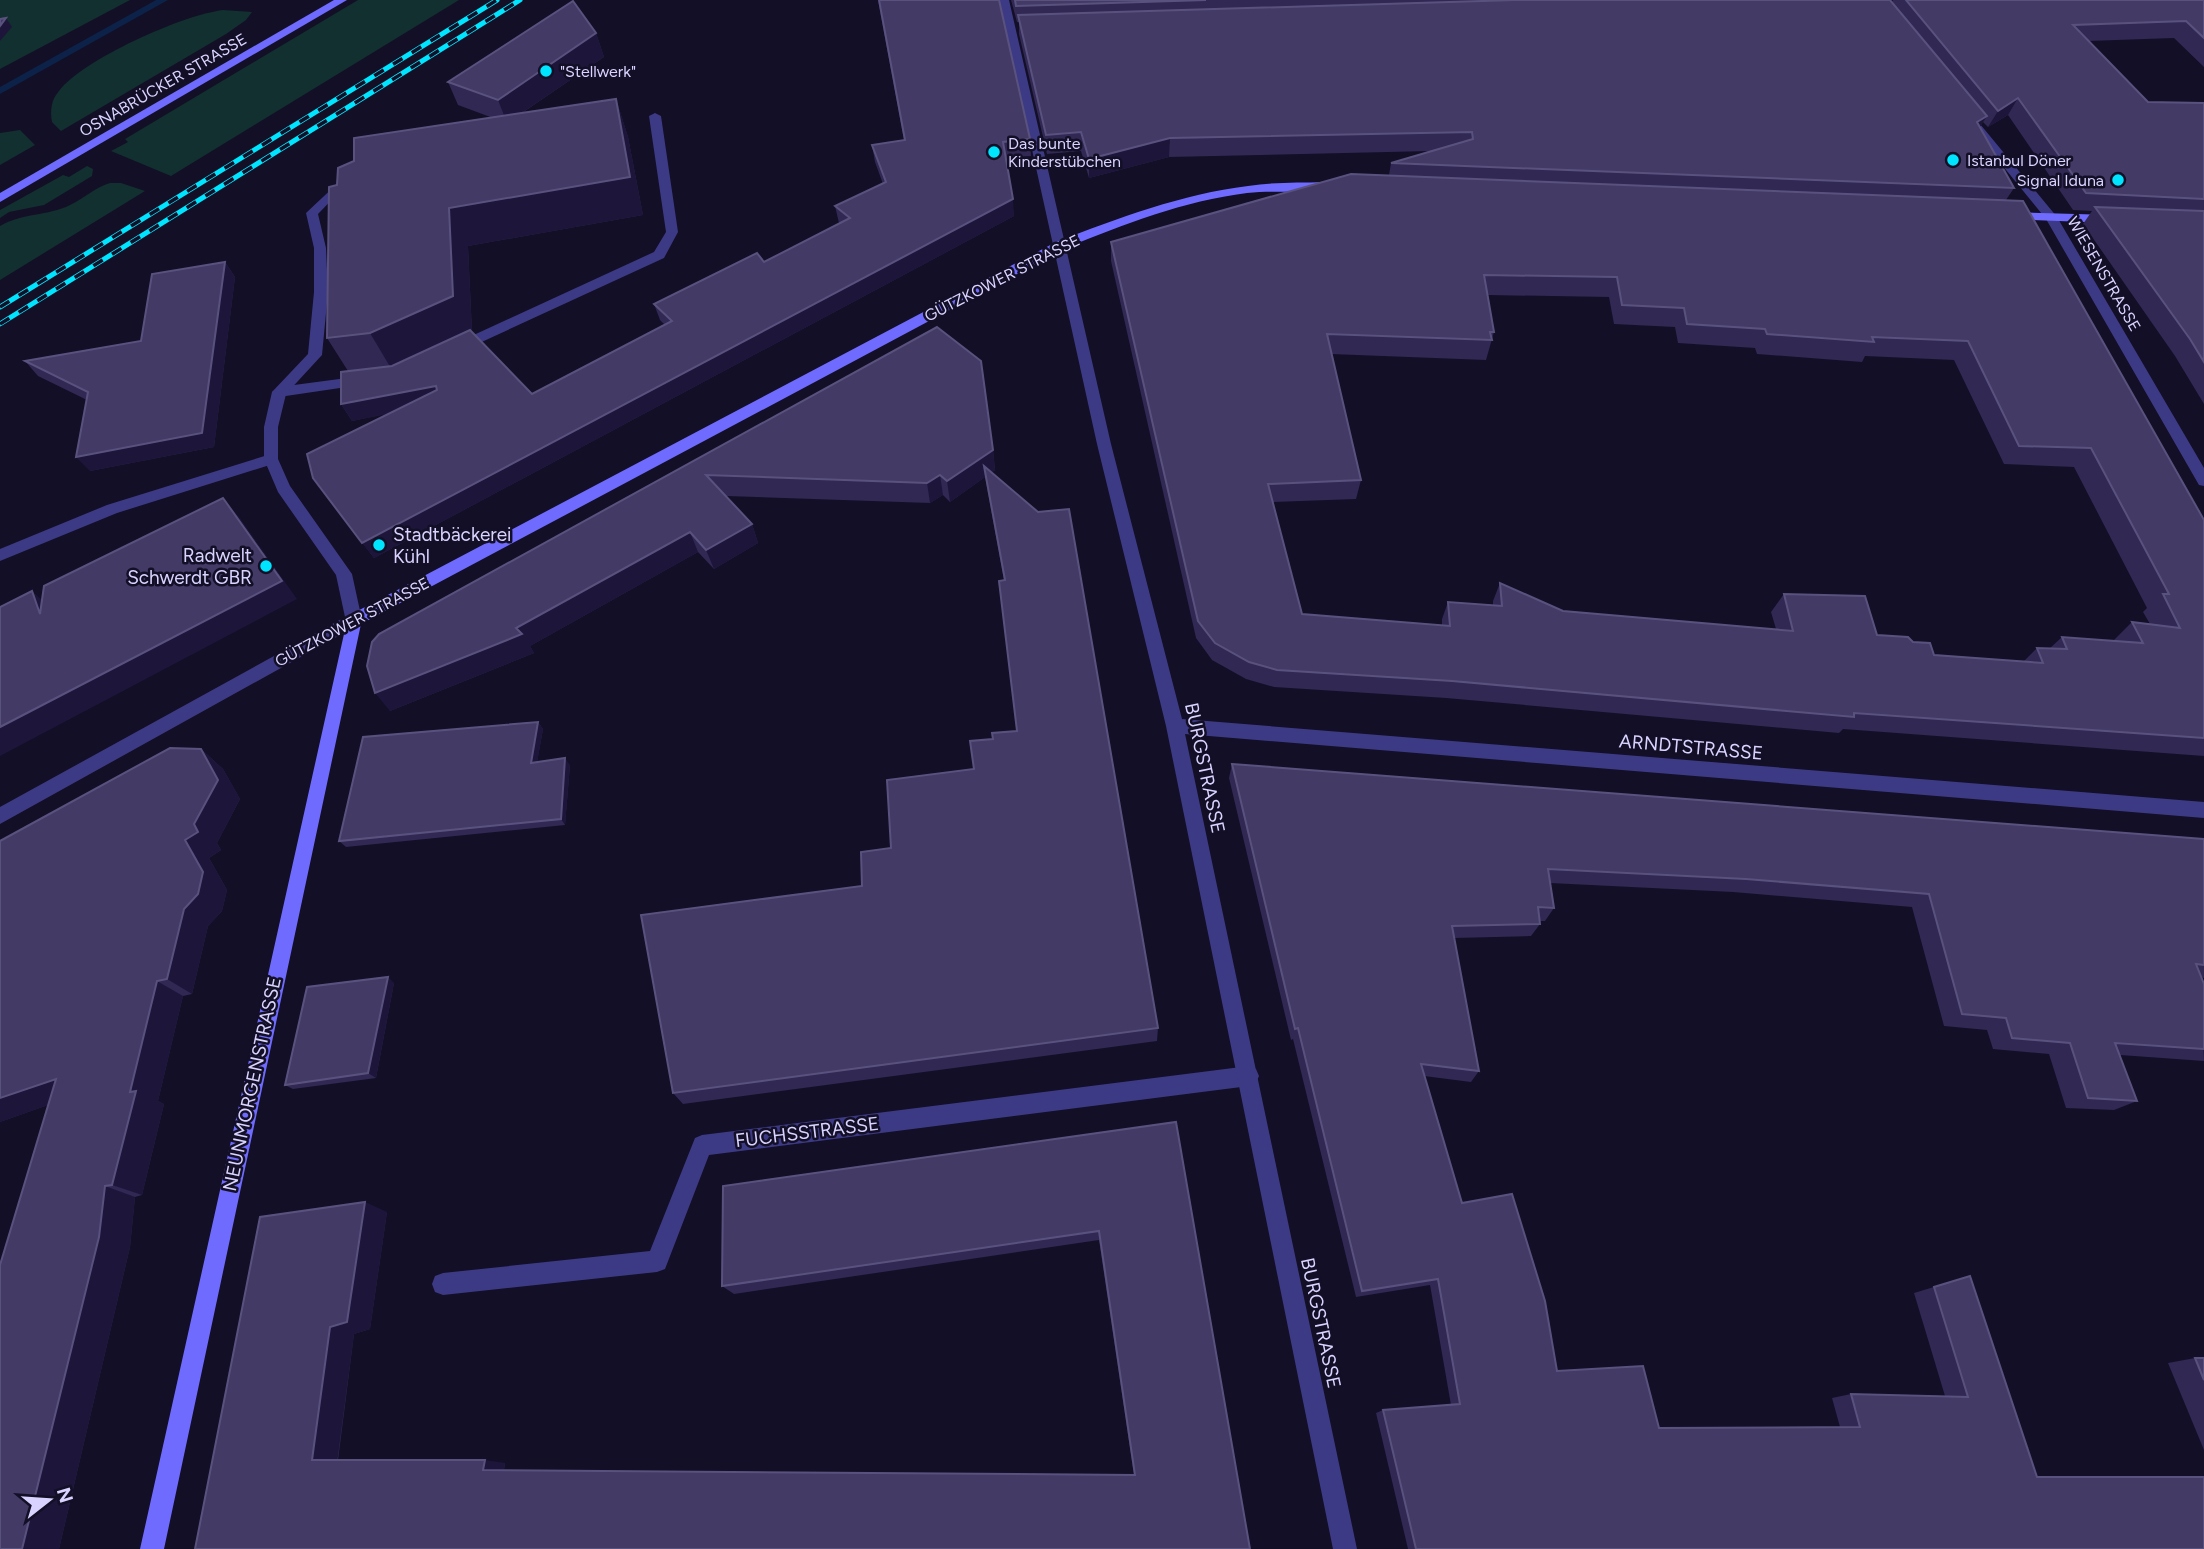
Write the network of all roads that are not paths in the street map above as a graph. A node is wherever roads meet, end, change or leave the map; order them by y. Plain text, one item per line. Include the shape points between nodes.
1 (342, 0) edge
2 (1004, 0) edge
3 (1964, 110) edge
4 (654, 116) dead end
5 (339, 186) edge
6 (1334, 186) edge
7 (0, 198) edge
8 (1996, 215) edge
9 (2051, 217) junction
10 (2131, 220) edge
11 (1061, 245) junction
12 (446, 354) edge
13 (383, 379) edge
14 (279, 392) junction
15 (271, 459) junction
16 (2204, 481) edge
17 (0, 555) edge
18 (354, 620) junction
19 (1175, 726) junction
20 (2204, 810) edge
21 (0, 816) edge
22 (1249, 1076) junction
23 (443, 1284) dead end
24 (152, 1549) edge
25 (1345, 1549) edge

1 - 7 street, OSNABRÜCKER STRASSE
2 - 11 street, BURGSTRASSE via 1016,28
3 - 9 street, WIESENSTRASSE
4 - 12 street via 672,232 659,255
5 - 14 street via 312,213 320,248 321,292 315,355
6 - 11 street, GÜTZKOWER STRASSE via 1241,190 1195,199 1148,211
8 - 9 street
9 - 10 street
9 - 16 street, WIESENSTRASSE
11 - 18 street, GÜTZKOWER STRASSE
11 - 19 street, BURGSTRASSE via 1104,444
13 - 14 street
14 - 15 street via 271,427
15 - 17 street via 112,509
15 - 18 street via 283,488 344,574
18 - 21 street, GÜTZKOWER STRASSE
18 - 24 street, NEUNMORGENSTRASSE
19 - 20 street, ARNDTSTRASSE
19 - 22 street, BURGSTRASSE
22 - 23 street, FUCHSSTRASSE via 702,1145 657,1261
22 - 25 street, BURGSTRASSE

